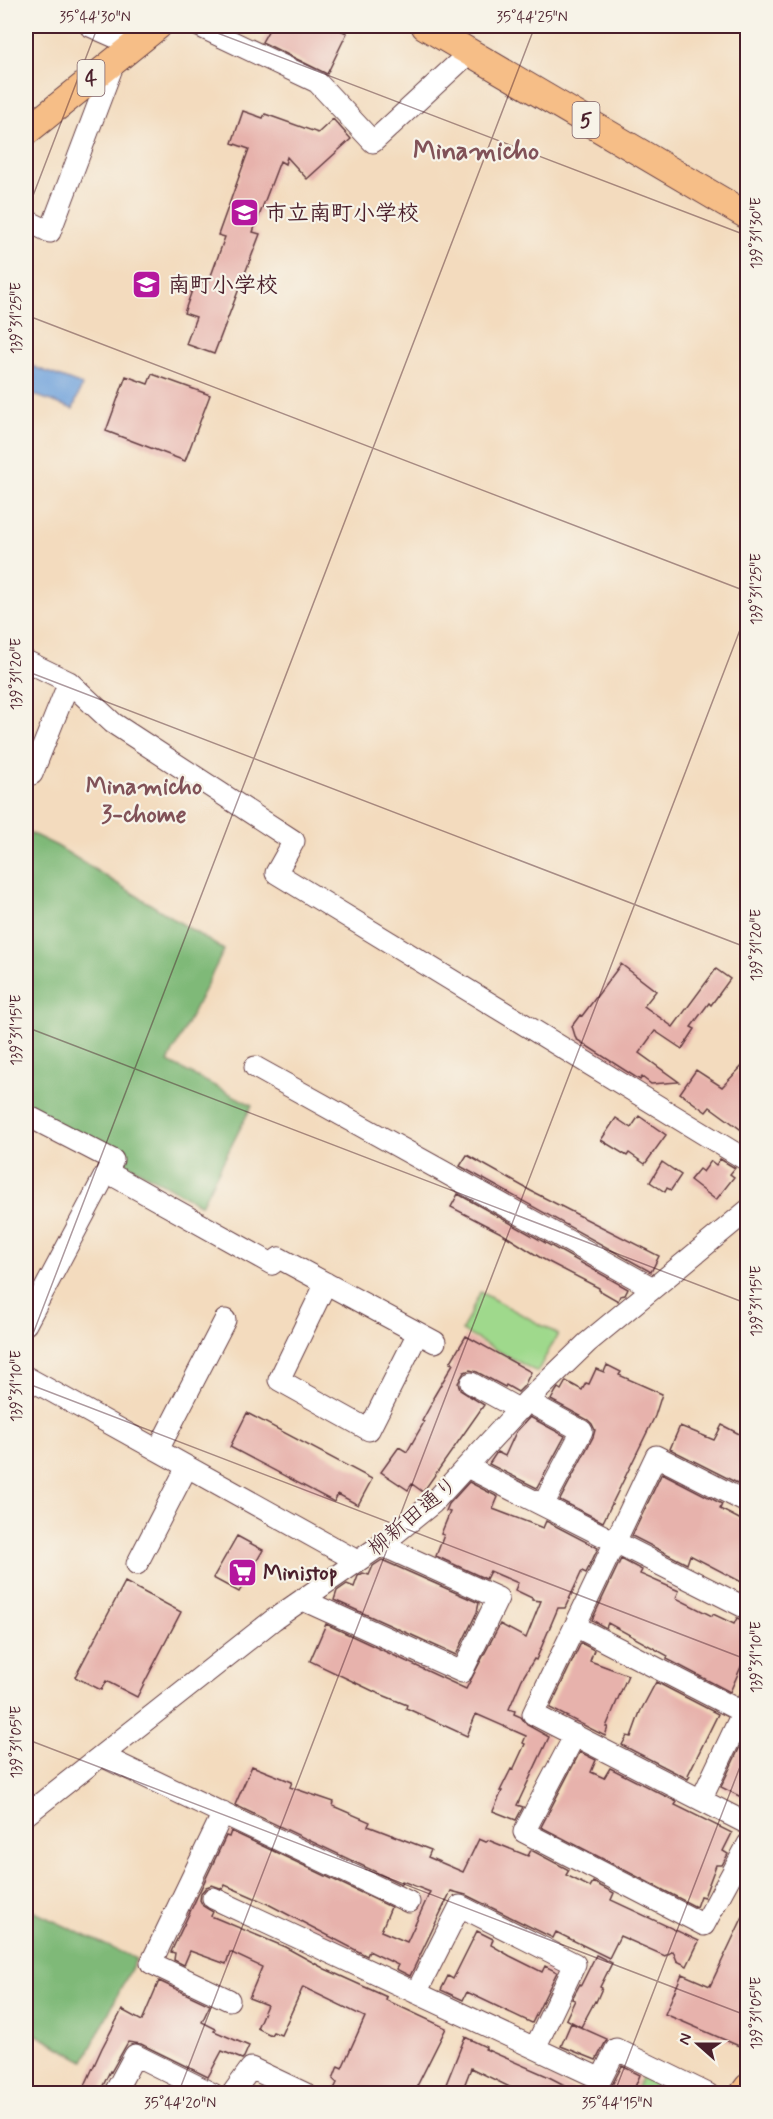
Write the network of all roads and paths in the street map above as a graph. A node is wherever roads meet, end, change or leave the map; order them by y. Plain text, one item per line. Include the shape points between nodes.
1 (90, 26) edge
2 (158, 26) edge
3 (199, 26) edge
4 (425, 26) edge
5 (124, 52) junction
6 (470, 52) junction
7 (26, 132) edge
8 (747, 216) edge
9 (26, 220) edge
10 (26, 661) edge
11 (69, 682) junction
12 (32, 774) dead end
13 (255, 1067) dead end
14 (26, 1115) edge
15 (747, 1161) edge
16 (107, 1172) junction
17 (747, 1210) edge
18 (326, 1283) junction
19 (653, 1288) junction
20 (225, 1320) dead end
21 (26, 1324) edge
22 (26, 1377) edge
23 (471, 1383) dead end
24 (523, 1406) junction
25 (158, 1450) junction
26 (187, 1467) junction
27 (468, 1467) junction
28 (747, 1503) edge
29 (543, 1505) junction
30 (615, 1541) junction
31 (381, 1545) junction
32 (357, 1561) junction
33 (138, 1564) dead end
34 (303, 1600) junction
35 (747, 1609) edge
36 (575, 1626) junction
37 (746, 1709) edge
38 (575, 1735) junction
39 (102, 1755) junction
40 (701, 1800) junction
41 (223, 1813) junction
42 (26, 1815) edge
43 (747, 1824) edge
44 (747, 1844) edge
45 (213, 1898) dead end
46 (409, 1902) dead end
47 (416, 1993) junction
48 (229, 2000) dead end
49 (535, 2048) junction
50 (747, 2087) edge
51 (114, 2094) edge
52 (213, 2094) edge
53 (232, 2094) edge
54 (306, 2094) edge
55 (708, 2094) edge
56 (743, 2094) edge

1 - 5 street
2 - 5 main road, 4
3 - 6 street via 317,82 374,142
4 - 6 main road, 5
5 - 7 main road, 4
5 - 9 street via 50,232
6 - 8 main road, 5
10 - 11 street
11 - 12 street
11 - 15 street via 113,723 294,841 276,873
13 - 19 street
14 - 16 street via 113,1160
16 - 18 street via 272,1264 279,1258
16 - 21 street
17 - 19 street, 柳新田通り
18 - 18 street via 427,1337 369,1430 279,1380
19 - 24 street, 柳新田通り via 587,1343
20 - 25 street
22 - 25 street
23 - 24 street
24 - 27 street, 柳新田通り
24 - 29 street via 582,1431
25 - 26 street
26 - 32 street
26 - 33 street
27 - 29 street
27 - 31 street, 柳新田通り via 433,1503
28 - 30 street via 656,1456
29 - 30 street
30 - 35 street
30 - 36 street
31 - 32 street, 柳新田通り
31 - 34 street via 498,1598 462,1672
32 - 34 street, 柳新田通り
34 - 39 street, 柳新田通り
36 - 37 street
36 - 38 street via 533,1714
37 - 40 street
38 - 40 street
38 - 44 street via 524,1832 704,1925
39 - 41 street
39 - 42 street, 柳新田通り
40 - 43 street
41 - 46 street
41 - 48 street via 151,1963
45 - 47 street
47 - 49 street
47 - 49 street via 460,1906 575,1964
49 - 55 street via 601,2079 616,2049
50 - 56 main road
51 - 52 street via 135,2055
53 - 54 street via 251,2068

